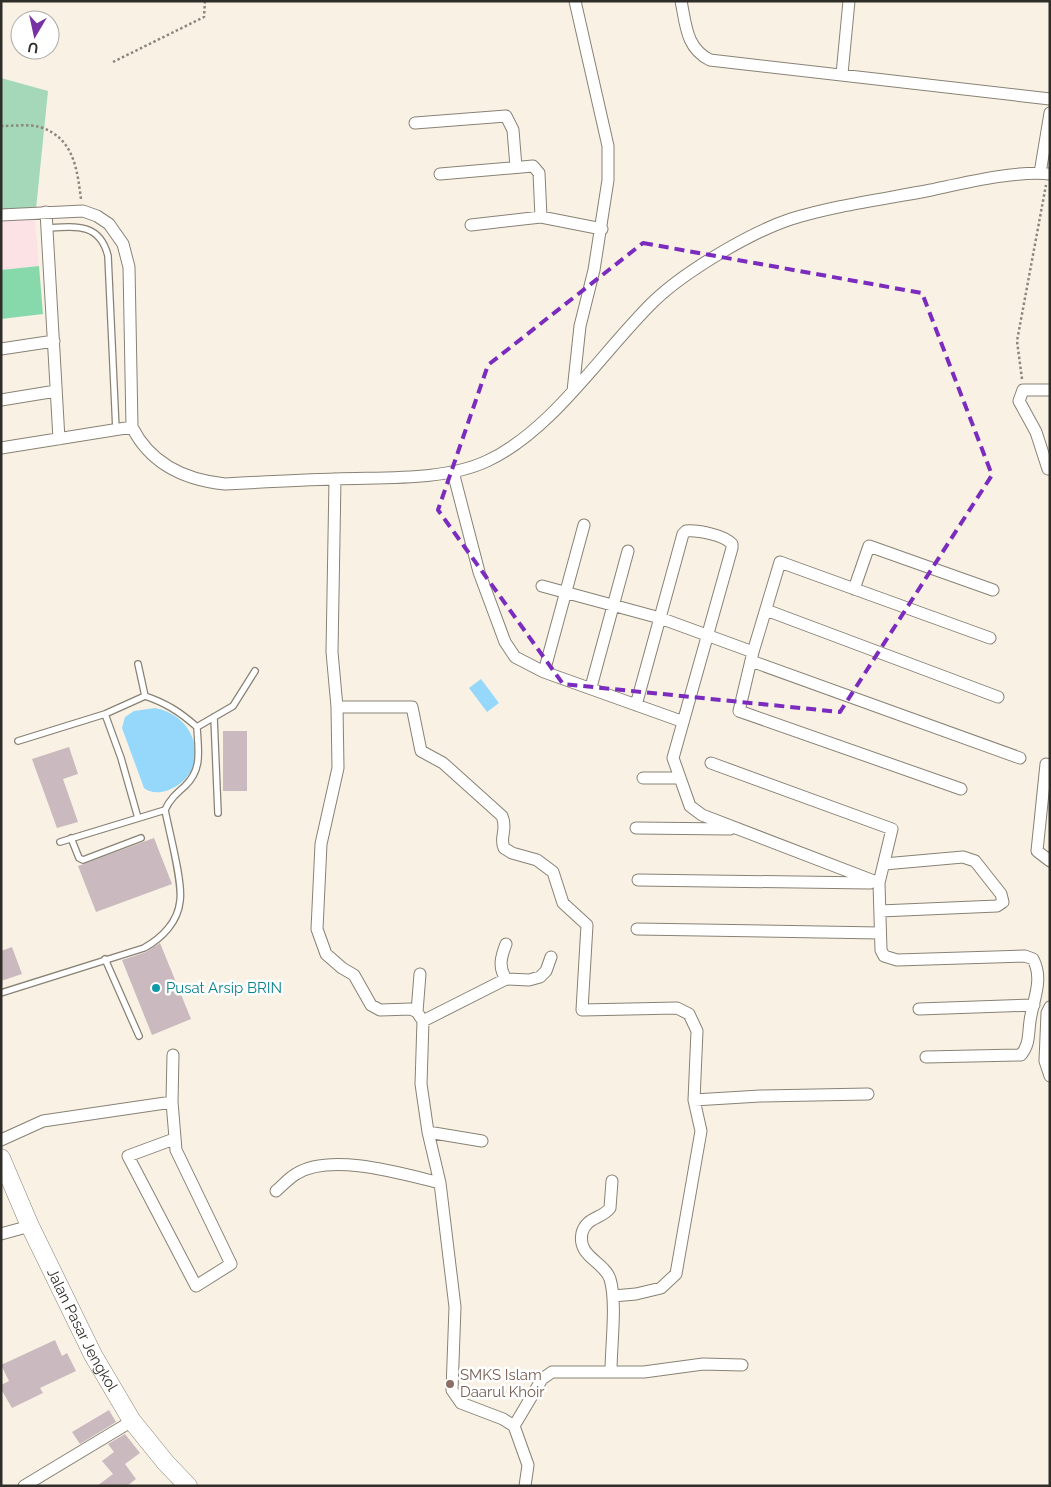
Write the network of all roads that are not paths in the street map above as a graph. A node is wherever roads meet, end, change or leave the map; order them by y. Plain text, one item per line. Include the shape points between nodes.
1 (575, 1) edge
2 (681, 1) edge
3 (849, 1) edge
4 (842, 74) junction
5 (1050, 99) edge
6 (1050, 113) edge
7 (415, 123) dead end
8 (516, 167) junction
9 (440, 174) dead end
10 (1046, 174) edge
11 (46, 212) junction
12 (1, 215) edge
13 (541, 217) junction
14 (471, 225) dead end
15 (48, 228) junction
16 (602, 228) junction
17 (54, 341) junction
18 (1, 349) edge
19 (1050, 390) edge
20 (56, 391) junction
21 (574, 391) junction
22 (1, 400) edge
23 (132, 428) junction
24 (116, 430) junction
25 (59, 439) junction
26 (1, 448) edge
27 (1048, 468) dead end
28 (453, 472) junction
29 (335, 479) junction
30 (584, 525) dead end
31 (628, 551) dead end
32 (542, 586) dead end
33 (854, 589) junction
34 (993, 590) dead end
35 (566, 592) junction
36 (614, 605) junction
37 (766, 610) junction
38 (660, 618) junction
39 (708, 633) junction
40 (990, 638) dead end
41 (752, 656) junction
42 (138, 664) dead end
43 (255, 671) dead end
44 (544, 672) junction
45 (591, 688) junction
46 (145, 696) junction
47 (998, 697) dead end
48 (636, 705) junction
49 (337, 707) junction
50 (105, 714) junction
51 (214, 717) junction
52 (681, 721) junction
53 (197, 727) junction
54 (18, 741) dead end
55 (1020, 758) dead end
56 (711, 763) dead end
57 (1050, 765) edge
58 (643, 778) dead end
59 (680, 778) junction
60 (960, 789) dead end
61 (165, 810) junction
62 (218, 812) dead end
63 (138, 818) junction
64 (636, 828) dead end
65 (738, 829) junction
66 (71, 838) junction
67 (141, 838) dead end
68 (60, 842) dead end
69 (1050, 861) edge
70 (884, 864) junction
71 (638, 880) dead end
72 (879, 883) junction
73 (880, 911) junction
74 (637, 928) dead end
75 (880, 933) junction
76 (506, 944) dead end
77 (551, 957) dead end
78 (105, 959) junction
79 (420, 974) dead end
80 (506, 979) junction
81 (1, 993) edge
82 (1034, 1005) junction
83 (1050, 1007) edge
84 (919, 1009) dead end
85 (420, 1017) junction
86 (139, 1036) dead end
87 (173, 1055) dead end
88 (926, 1057) dead end
89 (1050, 1076) edge
90 (868, 1094) dead end
91 (694, 1100) junction
92 (172, 1102) junction
93 (428, 1132) junction
94 (174, 1139) junction
95 (1, 1140) edge
96 (482, 1141) dead end
97 (1, 1158) edge
98 (612, 1181) dead end
99 (440, 1183) junction
100 (276, 1191) dead end
101 (30, 1226) junction
102 (1, 1234) edge
103 (612, 1296) junction
104 (742, 1365) dead end
105 (611, 1372) junction
106 (132, 1421) junction
107 (514, 1426) junction
108 (24, 1486) edge
109 (188, 1486) edge
110 (525, 1486) edge

1 - 16 street via 608,146
2 - 4 street via 692,47 710,60
3 - 4 street
4 - 5 street
6 - 10 street
7 - 8 street via 506,116 513,130
8 - 9 street
8 - 13 street via 533,166 538,170
10 - 21 street via 959,184 777,224 726,251 666,291 621,336
11 - 12 street
11 - 15 street
11 - 23 street via 83,211 97,216 109,224 124,244 128,257
13 - 14 street
13 - 16 street
15 - 17 street
15 - 24 lane via 76,226 92,231 105,242
16 - 21 street via 580,326
17 - 18 street
17 - 20 street
19 - 27 street via 1023,390 1020,406 1036,432
20 - 22 street
20 - 25 street
21 - 28 street via 503,452
23 - 24 street
23 - 29 street via 142,445 159,461 202,482 225,484
24 - 25 street
25 - 26 street
28 - 29 street
28 - 44 street via 479,572 505,642 515,657
29 - 49 street via 332,652
30 - 35 street
31 - 36 street
32 - 35 street
33 - 34 street via 869,546
33 - 37 street via 780,562
33 - 40 street
35 - 36 street
35 - 44 street
36 - 38 street
36 - 45 street
37 - 41 street
37 - 47 street
38 - 39 street
38 - 39 street via 683,534 694,530 726,539 732,548
38 - 48 street
39 - 41 street
39 - 52 street
41 - 55 street
41 - 60 street via 739,711
42 - 46 lane
43 - 51 lane via 233,706
44 - 45 street
45 - 48 street
46 - 50 lane
46 - 53 lane via 177,709
48 - 52 street
49 - 85 street via 338,768 321,844 317,911 319,936 326,954 354,975 375,1008 391,1010 400,1007
49 - 91 street via 412,707 421,751 443,763 502,816 506,827 502,842 504,848 537,860 553,872 563,903 587,925 582,1010 677,1008 689,1014 697,1031
50 - 54 lane
50 - 63 lane
51 - 53 lane
51 - 62 lane
52 - 59 street via 673,758
53 - 61 lane via 198,769
56 - 70 street via 892,829
57 - 69 street via 1046,764 1036,851
58 - 59 street
59 - 65 street via 690,806 702,815
61 - 63 lane
61 - 78 lane via 180,900 175,916 156,941 144,948
63 - 66 lane
64 - 65 street
65 - 72 street
66 - 67 lane via 79,858 83,860
66 - 68 lane
70 - 72 street
70 - 73 street via 963,857 975,860 1001,894 1003,902 997,906
71 - 72 street
72 - 73 street
73 - 75 street
74 - 75 street
75 - 82 street via 880,950 884,956 897,960 1025,956 1033,959 1038,968 1038,995
76 - 80 street via 500,967
77 - 80 street via 540,977
78 - 81 lane
78 - 86 lane
79 - 85 street
80 - 85 street
82 - 84 street
82 - 88 street via 1028,1046 1021,1055
83 - 89 street via 1045,1061
85 - 93 street via 421,1084
87 - 92 street
90 - 91 street
91 - 103 street via 701,1131 676,1274 661,1288
92 - 94 street
92 - 95 street via 43,1121
93 - 96 street
93 - 99 street
94 - 94 street via 128,1156 196,1286 231,1264 179,1159
97 - 101 main road, Jalan Pasar Jengkol
98 - 103 street via 610,1208 587,1223 581,1239 586,1253 610,1278
99 - 100 street via 373,1168 325,1165 297,1173
99 - 107 street via 455,1307 452,1390 461,1403
101 - 102 street
101 - 106 main road, Jalan Pasar Jengkol via 93,1355
103 - 105 street
104 - 105 street via 703,1364 644,1372
105 - 107 street via 558,1371 546,1375
106 - 108 street
106 - 109 main road, Jalan Pasar Jengkol
107 - 110 street via 528,1465

